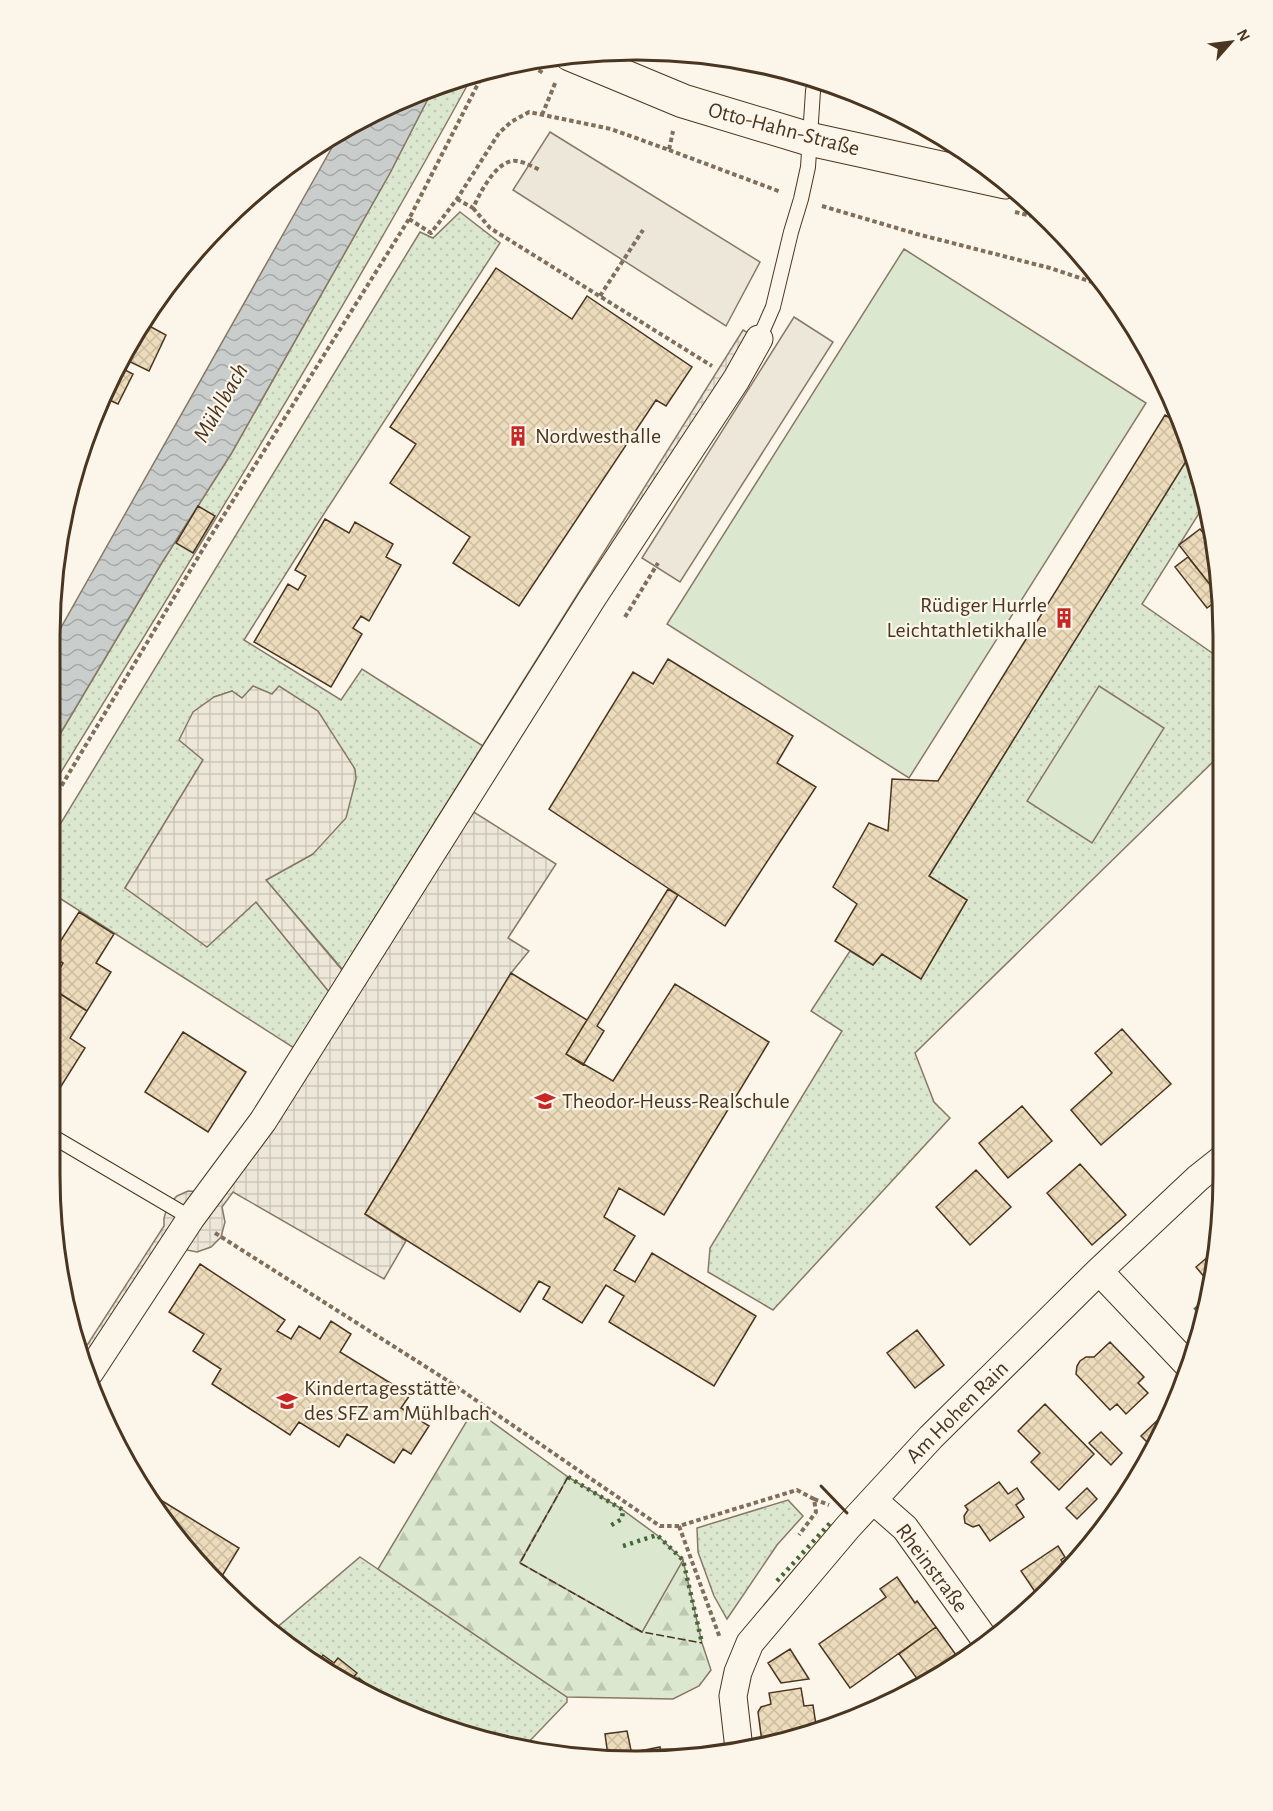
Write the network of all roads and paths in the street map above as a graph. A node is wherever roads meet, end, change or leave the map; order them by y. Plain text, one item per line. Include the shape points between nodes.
1 (562, 64) edge
2 (564, 65) edge
3 (479, 83) edge
4 (813, 88) edge
5 (542, 115) junction
6 (676, 124) dead end
7 (809, 139) junction
8 (669, 150) junction
9 (540, 170) dead end
10 (985, 178) edge
11 (457, 199) junction
12 (801, 200) junction
13 (473, 208) junction
14 (409, 219) junction
15 (643, 230) dead end
16 (1090, 281) edge
17 (600, 296) junction
18 (759, 339) joint
19 (736, 380) junction
20 (658, 563) dead end
21 (625, 617) dead end
22 (60, 788) edge
23 (60, 1141) edge
24 (1213, 1166) edge
25 (191, 1218) junction
26 (1099, 1271) junction
27 (1182, 1359) edge
28 (93, 1367) edge
29 (873, 1500) junction
30 (679, 1526) junction
31 (796, 1540) dead end
32 (729, 1633) dead end
33 (982, 1636) edge
34 (738, 1742) edge

1 - 5 path
2 - 7 main road, Otto-Hahn-Straße
3 - 14 path
4 - 7 lane
5 - 8 path via 611,129
5 - 11 path via 529,112 499,133
6 - 8 path
7 - 10 main road, Otto-Hahn-Straße
7 - 12 lane
8 - 12 path
9 - 13 path via 516,160 506,163 495,171
11 - 13 path
11 - 14 path via 431,233
12 - 16 path
12 - 18 lane via 773,307
13 - 17 path via 490,228
14 - 22 path via 209,539
15 - 17 path
17 - 19 path
18 - 19 street
19 - 25 street via 263,1120
20 - 21 path
23 - 25 lane
24 - 26 street, Am Hohen Rain
25 - 28 street
25 - 30 path via 442,1377 660,1526
26 - 27 street
26 - 29 street, Am Hohen Rain
29 - 33 street, Rheinstraße via 905,1528
29 - 34 street, Am Hohen Rain via 750,1643 733,1696
30 - 31 path via 797,1490 814,1498 816,1512
30 - 32 path via 722,1642

